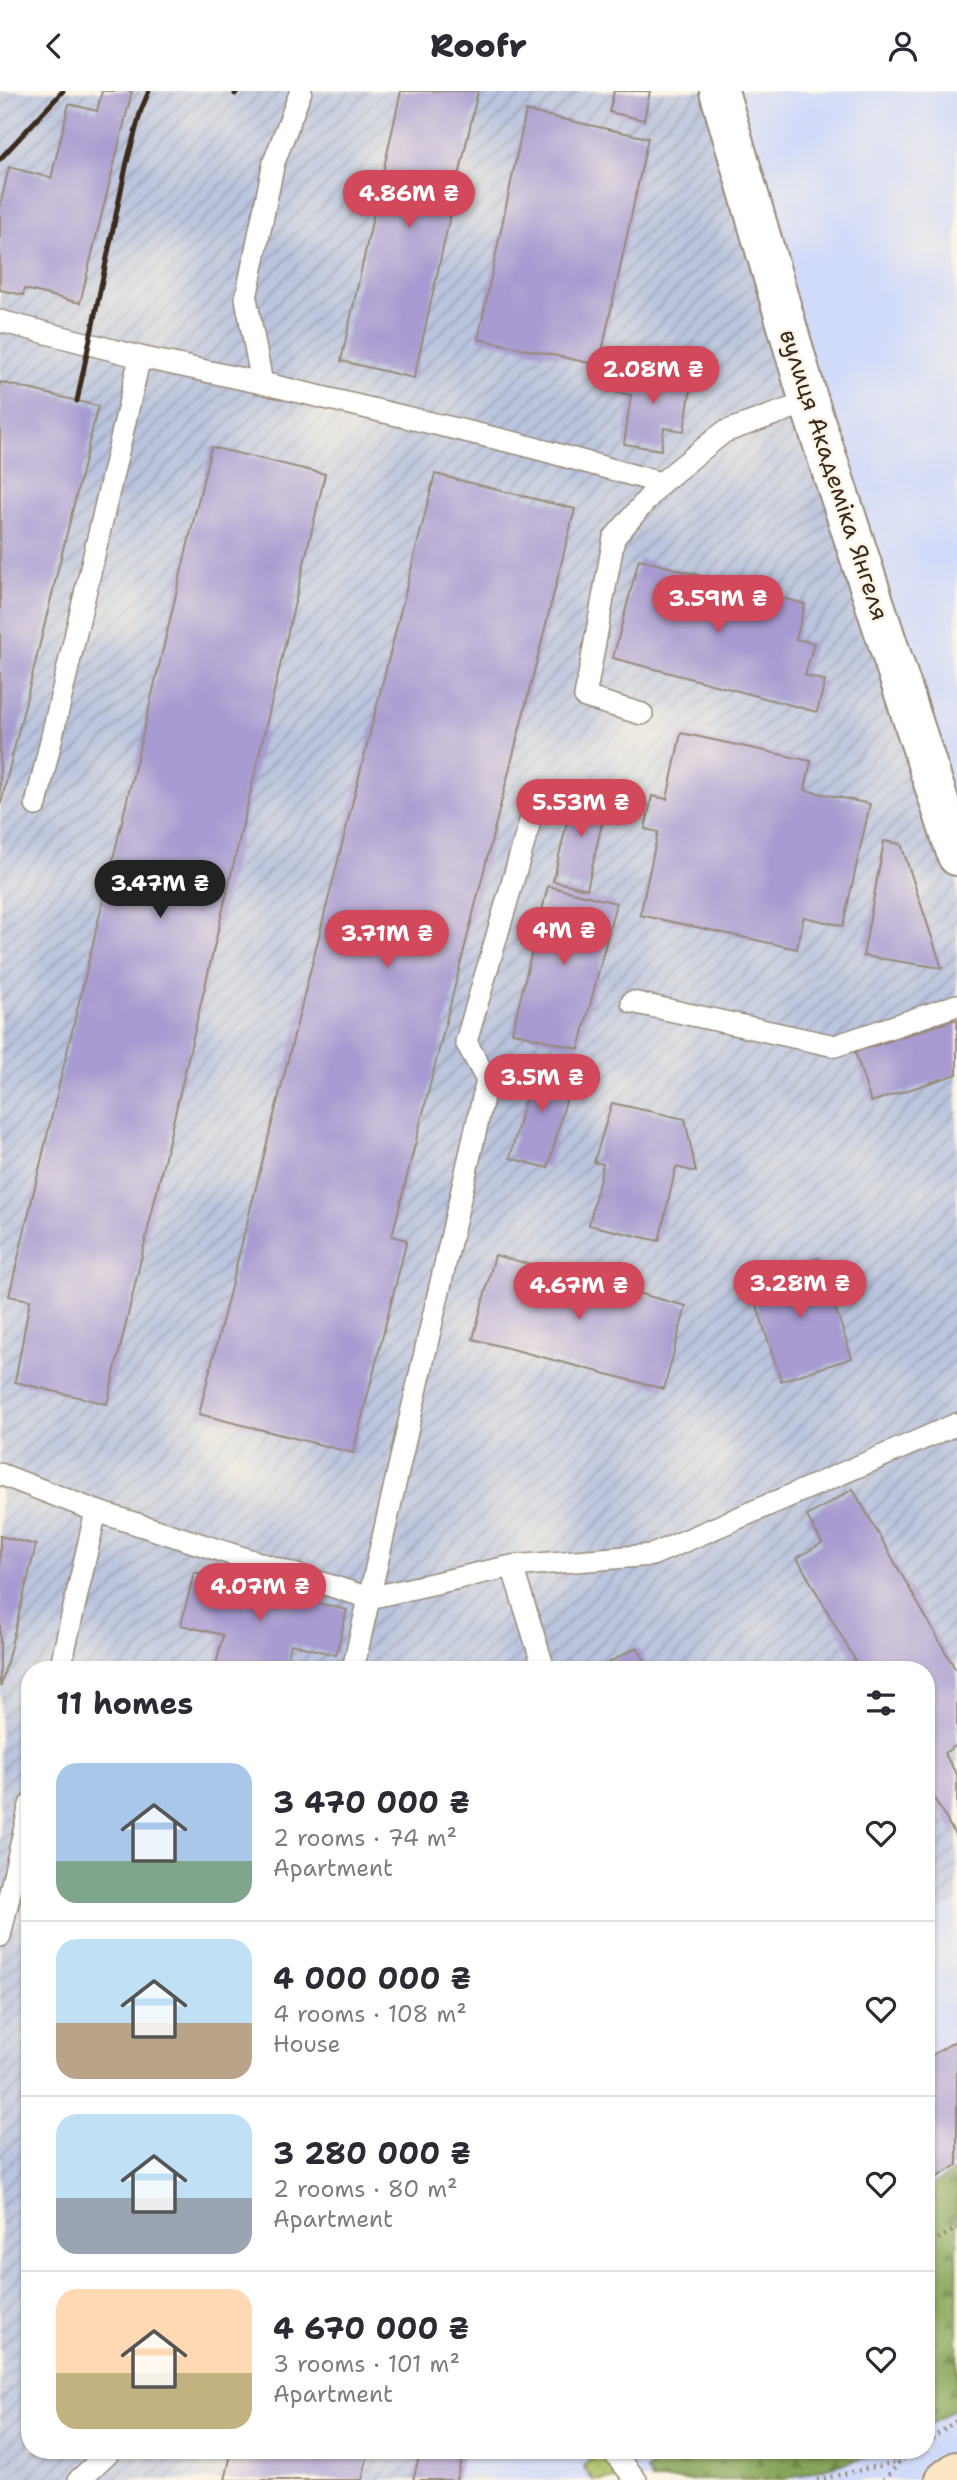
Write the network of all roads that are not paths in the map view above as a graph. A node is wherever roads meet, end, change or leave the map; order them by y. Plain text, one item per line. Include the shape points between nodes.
1 (301, 91) edge
2 (719, 91) edge
3 (0, 321) edge
4 (140, 357) junction
5 (262, 383) junction
6 (809, 402) junction
7 (661, 483) junction
8 (642, 714) dead end
9 (36, 805) dead end
10 (534, 808) dead end
11 (957, 856) edge
12 (632, 1002) dead end
13 (957, 1005) edge
14 (957, 1424) edge
15 (0, 1473) edge
16 (96, 1511) junction
17 (512, 1566) junction
18 (369, 1598) junction
19 (62, 1661) edge
20 (355, 1661) edge
21 (542, 1661) edge
22 (21, 1844) edge
23 (0, 1936) edge
24 (101, 2459) edge
25 (619, 2459) edge
26 (957, 2472) edge
27 (79, 2480) edge
28 (636, 2480) edge
29 (945, 2480) edge

1 - 5 lane via 274,162 246,298
2 - 6 street, вулиця Академіка Янгеля
3 - 4 lane
4 - 5 lane
4 - 9 lane
5 - 7 lane via 520,444
6 - 7 lane via 724,432
6 - 11 street, вулиця Академіка Янгеля
7 - 8 lane via 614,538 585,697
10 - 18 lane via 466,1042 487,1080
12 - 13 lane via 835,1046
14 - 17 lane via 652,1555
15 - 16 lane
16 - 18 lane
16 - 19 lane
17 - 18 lane
17 - 21 lane
18 - 20 lane
22 - 23 lane
24 - 27 lane
25 - 28 lane
26 - 29 main road

